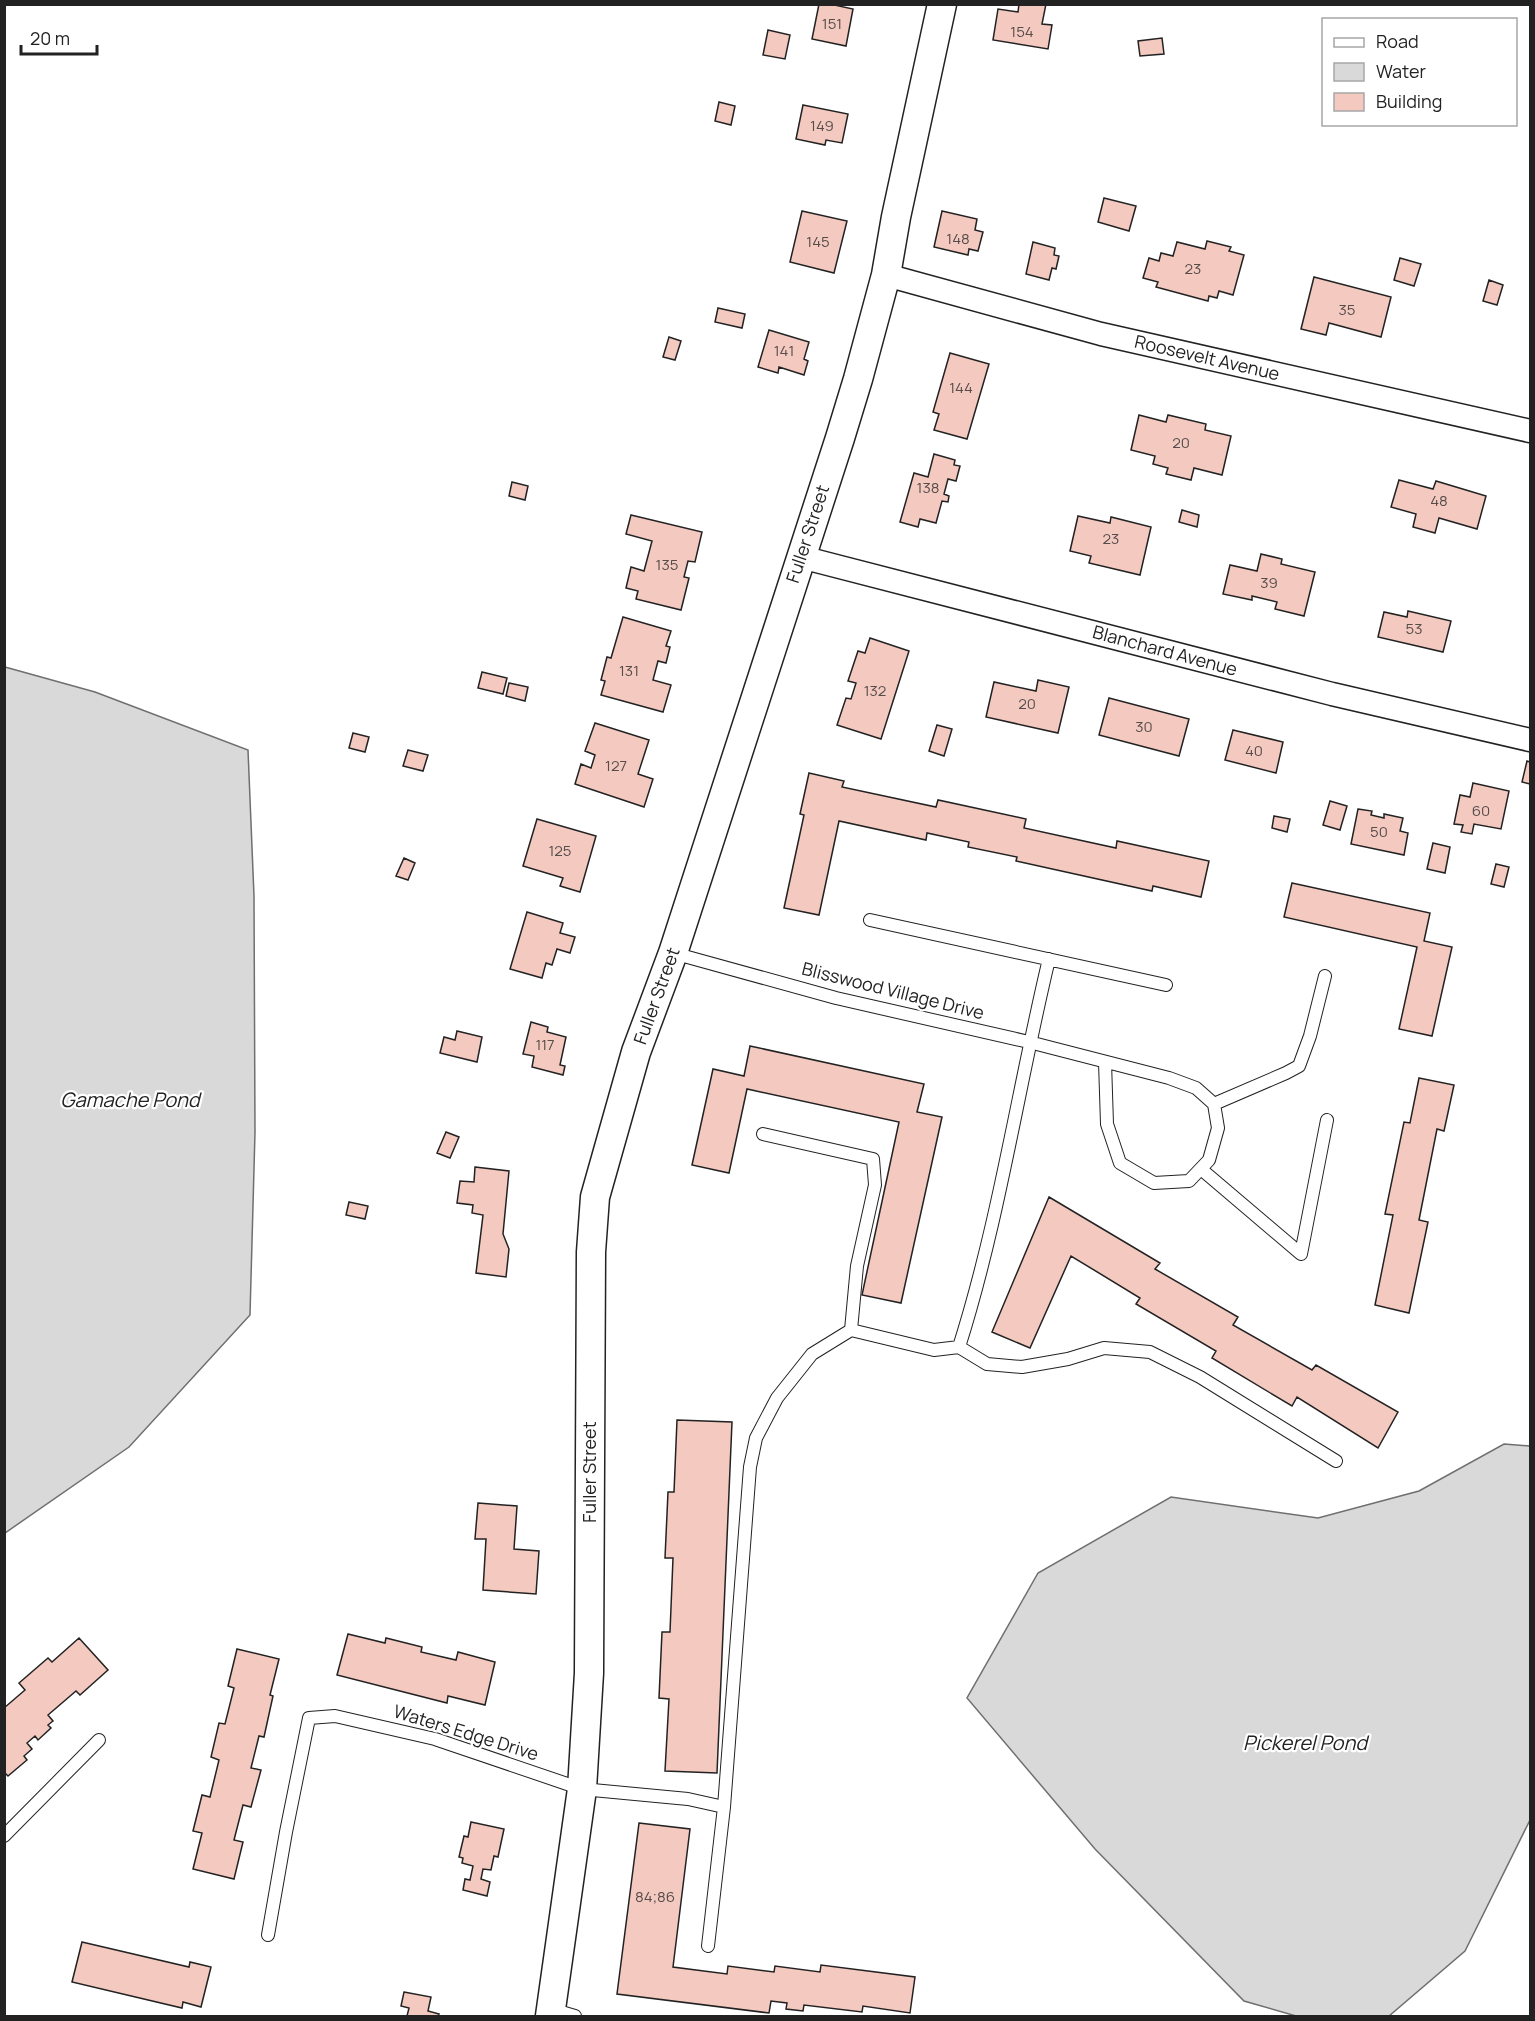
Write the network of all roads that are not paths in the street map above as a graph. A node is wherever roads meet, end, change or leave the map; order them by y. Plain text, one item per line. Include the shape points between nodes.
1 (942, 4) edge
2 (886, 275) junction
3 (1530, 431) edge
4 (801, 557) junction
5 (1530, 740) edge
6 (870, 920) dead end
7 (673, 953) junction
8 (1049, 959) junction
9 (1325, 976) dead end
10 (1166, 985) dead end
11 (1029, 1042) junction
12 (1105, 1062) junction
13 (1214, 1104) junction
14 (1327, 1120) dead end
15 (763, 1134) dead end
16 (1201, 1169) junction
17 (851, 1330) junction
18 (959, 1347) junction
19 (1336, 1461) dead end
20 (99, 1740) dead end
21 (582, 1789) junction
22 (724, 1807) junction
23 (4, 1836) edge
24 (268, 1935) dead end
25 (708, 1946) dead end
26 (559, 2014) edge

1 - 2 street, Fuller Street
2 - 3 street, Roosevelt Avenue via 1101,334
2 - 4 street, Fuller Street
4 - 5 street, Blanchard Avenue via 1332,694
4 - 7 street, Fuller Street
6 - 8 lane
7 - 11 lane, Blisswood Village Drive via 836,998
7 - 21 street, Fuller Street via 636,1052 595,1197 591,1252 589,1673
8 - 10 lane
8 - 11 lane
9 - 13 lane via 1299,1065
11 - 12 lane, Blisswood Village Drive
11 - 18 lane via 992,1225
12 - 13 lane, Blisswood Village Drive via 1196,1088
12 - 16 lane via 1107,1124 1120,1163 1154,1184 1189,1181
13 - 16 lane via 1218,1128 1209,1160
14 - 16 lane via 1301,1254
15 - 17 lane via 873,1159 876,1185 857,1266
17 - 18 lane via 934,1350
17 - 22 lane via 812,1354 777,1398 756,1438 750,1467
18 - 19 lane via 987,1364 1022,1367 1104,1348 1150,1352 1200,1377
20 - 23 lane
21 - 22 lane, Waters Edge Drive via 688,1799
21 - 24 lane, Waters Edge Drive via 435,1739 335,1716 309,1718
21 - 26 street, Fuller Street
22 - 25 lane

